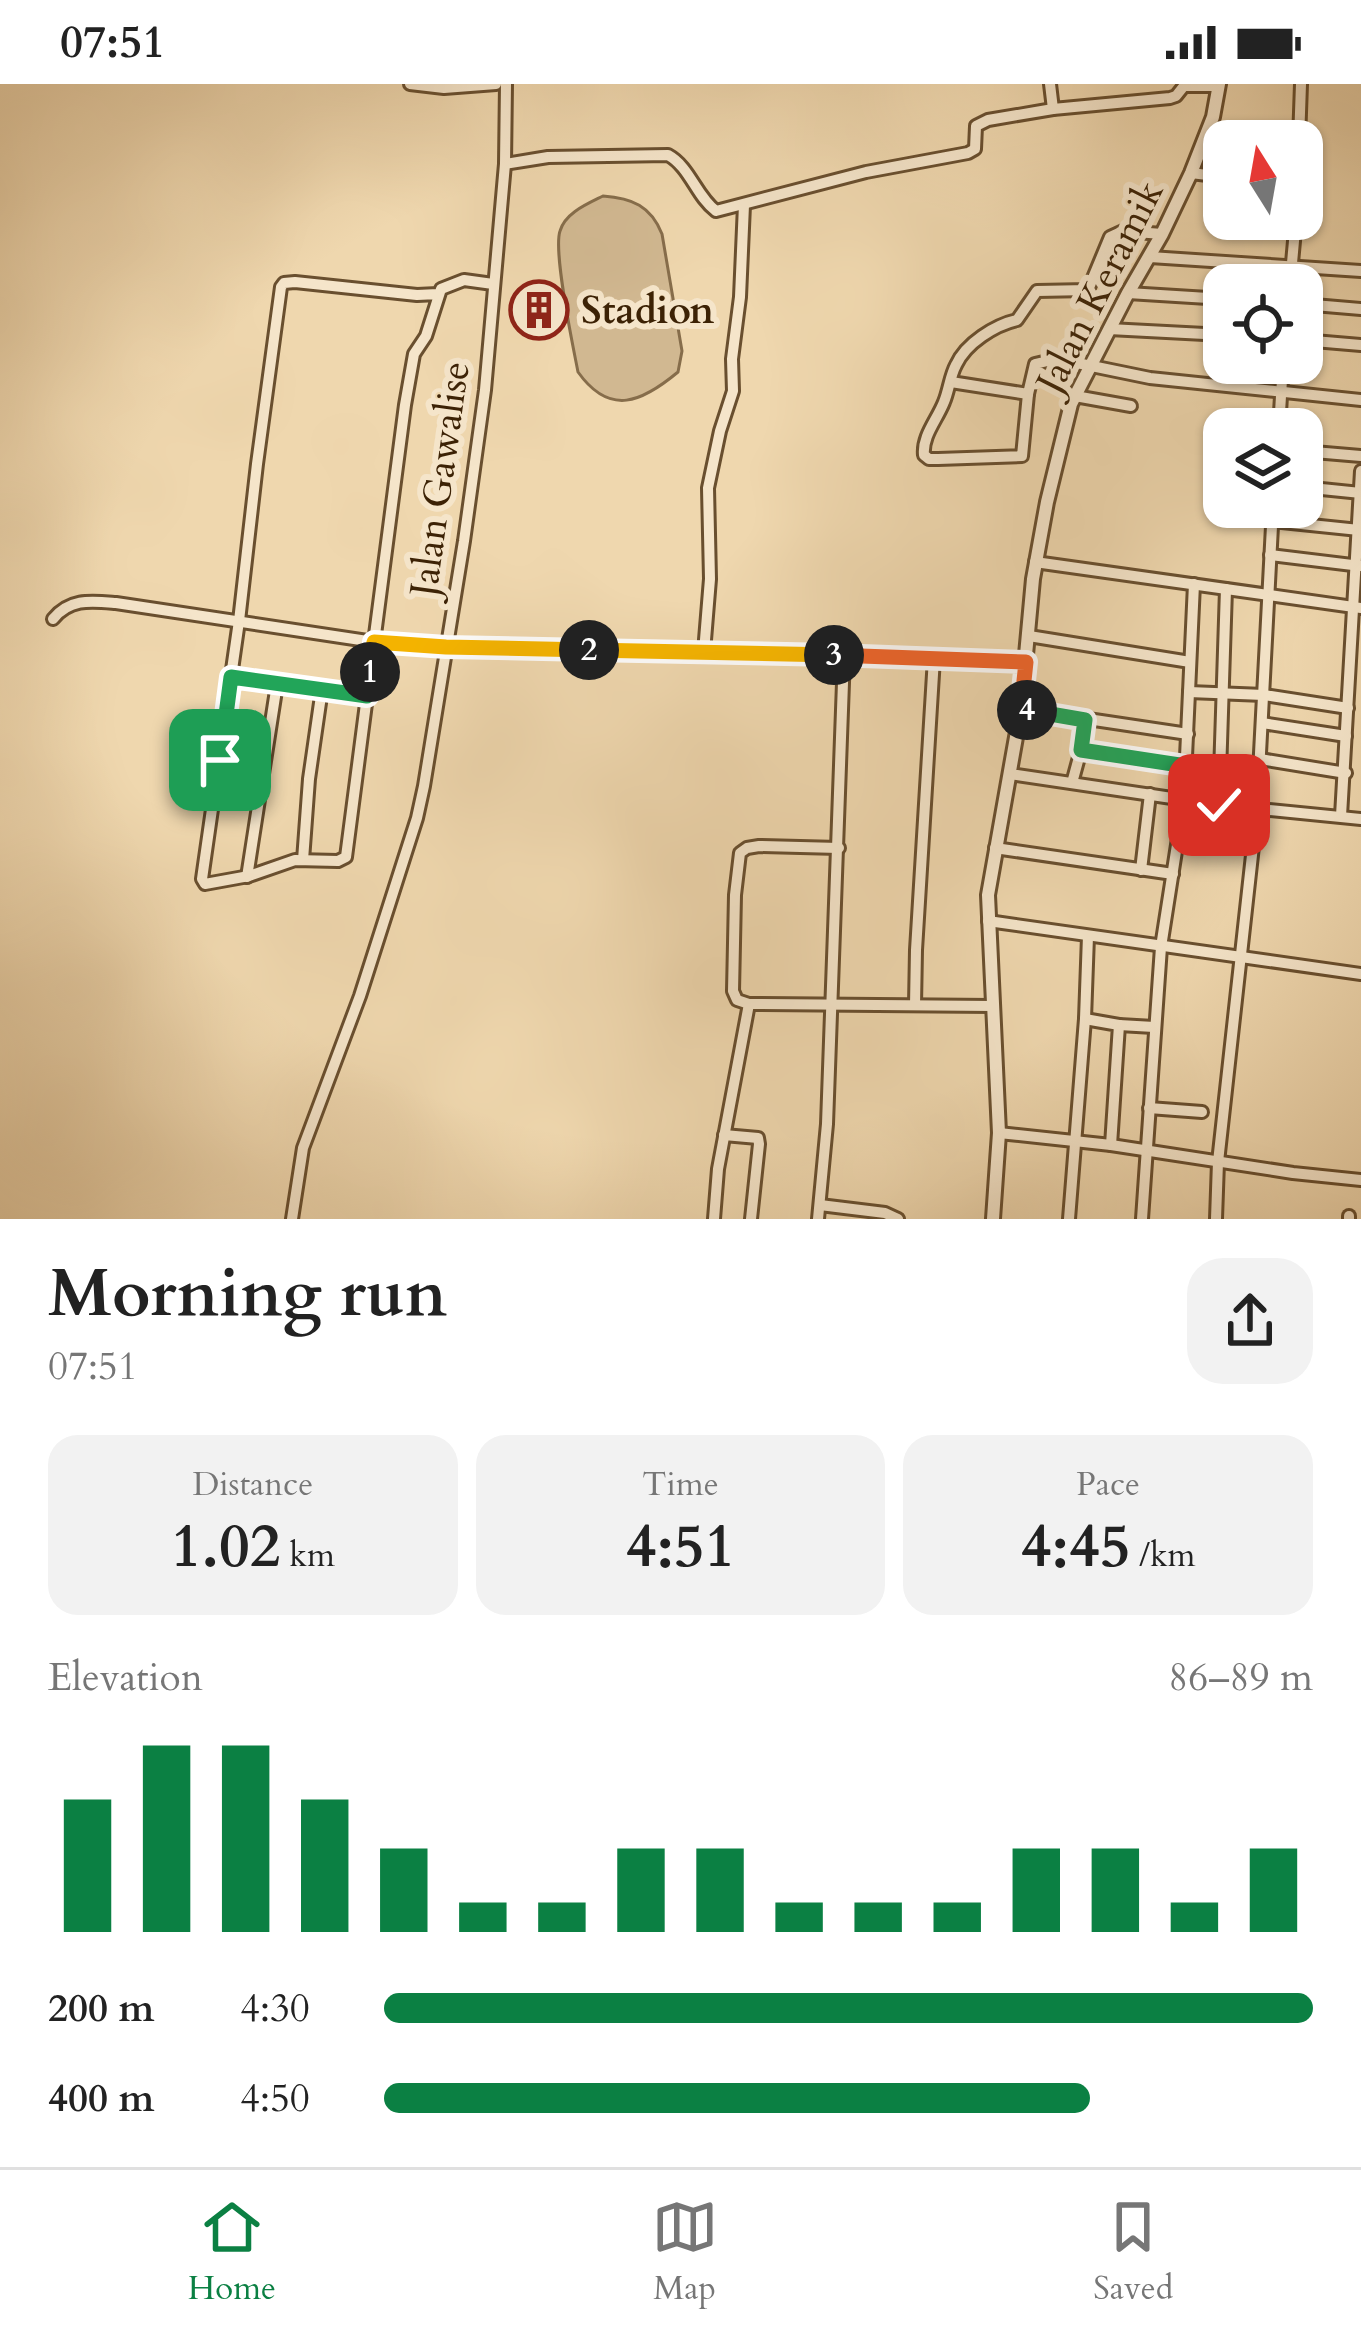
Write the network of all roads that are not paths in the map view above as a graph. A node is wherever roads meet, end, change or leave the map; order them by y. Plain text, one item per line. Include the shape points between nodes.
1 (410, 84) edge
2 (496, 84) edge
3 (506, 84) edge
4 (1051, 84) edge
5 (1301, 84) edge
6 (1219, 85) edge
7 (1053, 109) junction
8 (1300, 120) edge
9 (505, 164) junction
10 (1191, 173) junction
11 (1203, 174) edge
12 (744, 205) junction
13 (1162, 234) junction
14 (1150, 257) junction
15 (1260, 264) edge
16 (1323, 268) edge
17 (1361, 271) edge
18 (493, 284) junction
19 (1128, 292) junction
20 (438, 293) junction
21 (1203, 297) edge
22 (1323, 306) edge
23 (1361, 309) edge
24 (1109, 329) junction
25 (1203, 334) edge
26 (1323, 342) edge
27 (1361, 346) edge
28 (1089, 366) junction
29 (951, 382) junction
30 (1282, 384) edge
31 (1028, 394) junction
32 (1282, 394) junction
33 (1075, 396) junction
34 (1361, 400) edge
35 (1131, 406) dead end
36 (1281, 408) edge
37 (1323, 453) edge
38 (1361, 456) edge
39 (1361, 471) edge
40 (1323, 490) edge
41 (1360, 493) edge
42 (1323, 526) edge
43 (1272, 528) edge
44 (1359, 530) edge
45 (1270, 555) junction
46 (1035, 562) junction
47 (1358, 566) edge
48 (1194, 584) junction
49 (1226, 590) junction
50 (1267, 595) junction
51 (1356, 607) edge
52 (53, 619) dead end
53 (239, 620) junction
54 (1029, 636) junction
55 (374, 642) junction
56 (446, 647) junction
57 (704, 652) junction
58 (844, 655) junction
59 (934, 658) junction
60 (1026, 662) junction
61 (1190, 662) junction
62 (231, 677) junction
63 (277, 683) junction
64 (322, 689) junction
65 (1189, 692) junction
66 (1221, 693) junction
67 (1264, 695) junction
68 (367, 696) junction
69 (1348, 708) junction
70 (1021, 709) junction
71 (1085, 720) junction
72 (1262, 723) junction
73 (1188, 734) junction
74 (1346, 736) junction
75 (1081, 750) junction
76 (1260, 759) junction
77 (1186, 766) junction
78 (1346, 773) junction
79 (1010, 774) junction
80 (1072, 783) junction
81 (1150, 794) junction
82 (1184, 800) junction
83 (1219, 805) junction
84 (1257, 810) junction
85 (1341, 816) junction
86 (1361, 820) edge
87 (839, 848) junction
88 (995, 848) junction
89 (303, 860) junction
90 (1141, 870) junction
91 (1173, 874) junction
92 (247, 877) junction
93 (988, 921) junction
94 (1088, 936) junction
95 (1161, 947) junction
96 (1239, 957) junction
97 (1361, 974) edge
98 (749, 1004) junction
99 (831, 1005) junction
100 (915, 1005) junction
101 (993, 1006) junction
102 (1084, 1019) junction
103 (1119, 1025) junction
104 (1154, 1027) junction
105 (1149, 1108) junction
106 (1202, 1112) dead end
107 (999, 1133) junction
108 (724, 1135) junction
109 (1074, 1140) junction
110 (1111, 1144) junction
111 (1147, 1150) junction
112 (1218, 1162) junction
113 (1361, 1180) edge
114 (819, 1212) edge
115 (292, 1219) edge
116 (714, 1219) edge
117 (751, 1219) edge
118 (898, 1219) edge
119 (993, 1219) edge
120 (1069, 1219) edge
121 (1142, 1219) edge
122 (1216, 1219) edge

1 - 2 street
3 - 9 street, Jalan Gawalise
4 - 7 street
5 - 8 street
6 - 7 street
6 - 10 street, Jalan Keramik
7 - 12 street via 978,124 968,153
9 - 12 street via 668,155 714,210
9 - 18 street, Jalan Gawalise
10 - 11 street
10 - 13 street, Jalan Keramik
12 - 57 street via 733,391 708,488
13 - 14 street, Jalan Keramik
13 - 29 street via 1110,237 1088,290 1034,292 1017,320 996,326 961,357
14 - 15 street
14 - 19 street, Jalan Keramik
16 - 17 street
18 - 20 street via 459,280
18 - 56 street, Jalan Gawalise
19 - 21 street
19 - 24 street, Jalan Keramik
20 - 53 street via 283,284
20 - 55 street via 412,362
22 - 23 street
24 - 25 street
24 - 28 street, Jalan Keramik
26 - 27 street
28 - 31 street via 1035,364
28 - 32 street
28 - 33 street, Jalan Keramik
29 - 31 street
29 - 31 street via 924,443 929,459 1022,456
30 - 32 street
32 - 34 street
32 - 36 street
33 - 35 street
33 - 46 street, Jalan Keramik
37 - 38 street
39 - 41 street
40 - 41 street
41 - 44 street
42 - 44 street
43 - 45 street
44 - 47 street
45 - 47 street
45 - 50 street
46 - 48 street
46 - 54 street, Jalan Keramik
47 - 51 street
48 - 49 street
48 - 61 street
49 - 50 street
49 - 66 street
50 - 51 street
50 - 67 street
51 - 69 street
52 - 53 street via 85,601
53 - 55 street
53 - 62 street
54 - 60 street, Jalan Keramik
54 - 61 street
55 - 56 street
55 - 68 street
56 - 57 street
56 - 115 street, Jalan Gawalise via 417,818 305,1141
57 - 58 street
58 - 59 street
58 - 87 street
59 - 60 street
59 - 100 street
60 - 70 street, Jalan Keramik
61 - 65 street
62 - 63 street
62 - 92 street via 202,879 208,885
63 - 64 street
63 - 92 street
64 - 68 street
64 - 89 street
65 - 66 street
65 - 73 street
66 - 67 street
66 - 83 street
67 - 69 street
67 - 72 street
68 - 89 street via 346,857
69 - 74 street
70 - 71 street
70 - 79 street, Jalan Keramik
71 - 73 street
71 - 75 street
72 - 74 street
72 - 76 street
73 - 77 street
74 - 78 street
75 - 77 street
75 - 80 street
76 - 78 street
76 - 84 street
77 - 82 street
78 - 85 street
79 - 80 street
79 - 88 street, Jalan Keramik
80 - 81 street
81 - 82 street
81 - 90 street
82 - 83 street
82 - 91 street
83 - 84 street
84 - 85 street
84 - 96 street
85 - 86 street
87 - 98 street via 759,846 740,853 734,991
87 - 99 street
88 - 90 street
88 - 93 street, Jalan Keramik
89 - 92 street
90 - 91 street
91 - 95 street
93 - 94 street
93 - 101 street, Jalan Keramik
94 - 95 street
94 - 102 street
95 - 96 street
95 - 104 street
96 - 97 street
96 - 112 street
98 - 99 street
98 - 108 street
99 - 100 street
99 - 114 street
100 - 101 street
101 - 107 street, Jalan Keramik
102 - 103 street
102 - 109 street
103 - 104 street
103 - 110 street
104 - 105 street
105 - 106 street
105 - 111 street
107 - 109 street
107 - 119 street, Jalan Keramik
108 - 116 street
108 - 117 street via 758,1138
109 - 110 street
109 - 120 street
110 - 111 street
111 - 112 street
111 - 121 street
112 - 113 street
112 - 122 street
114 - 118 street

